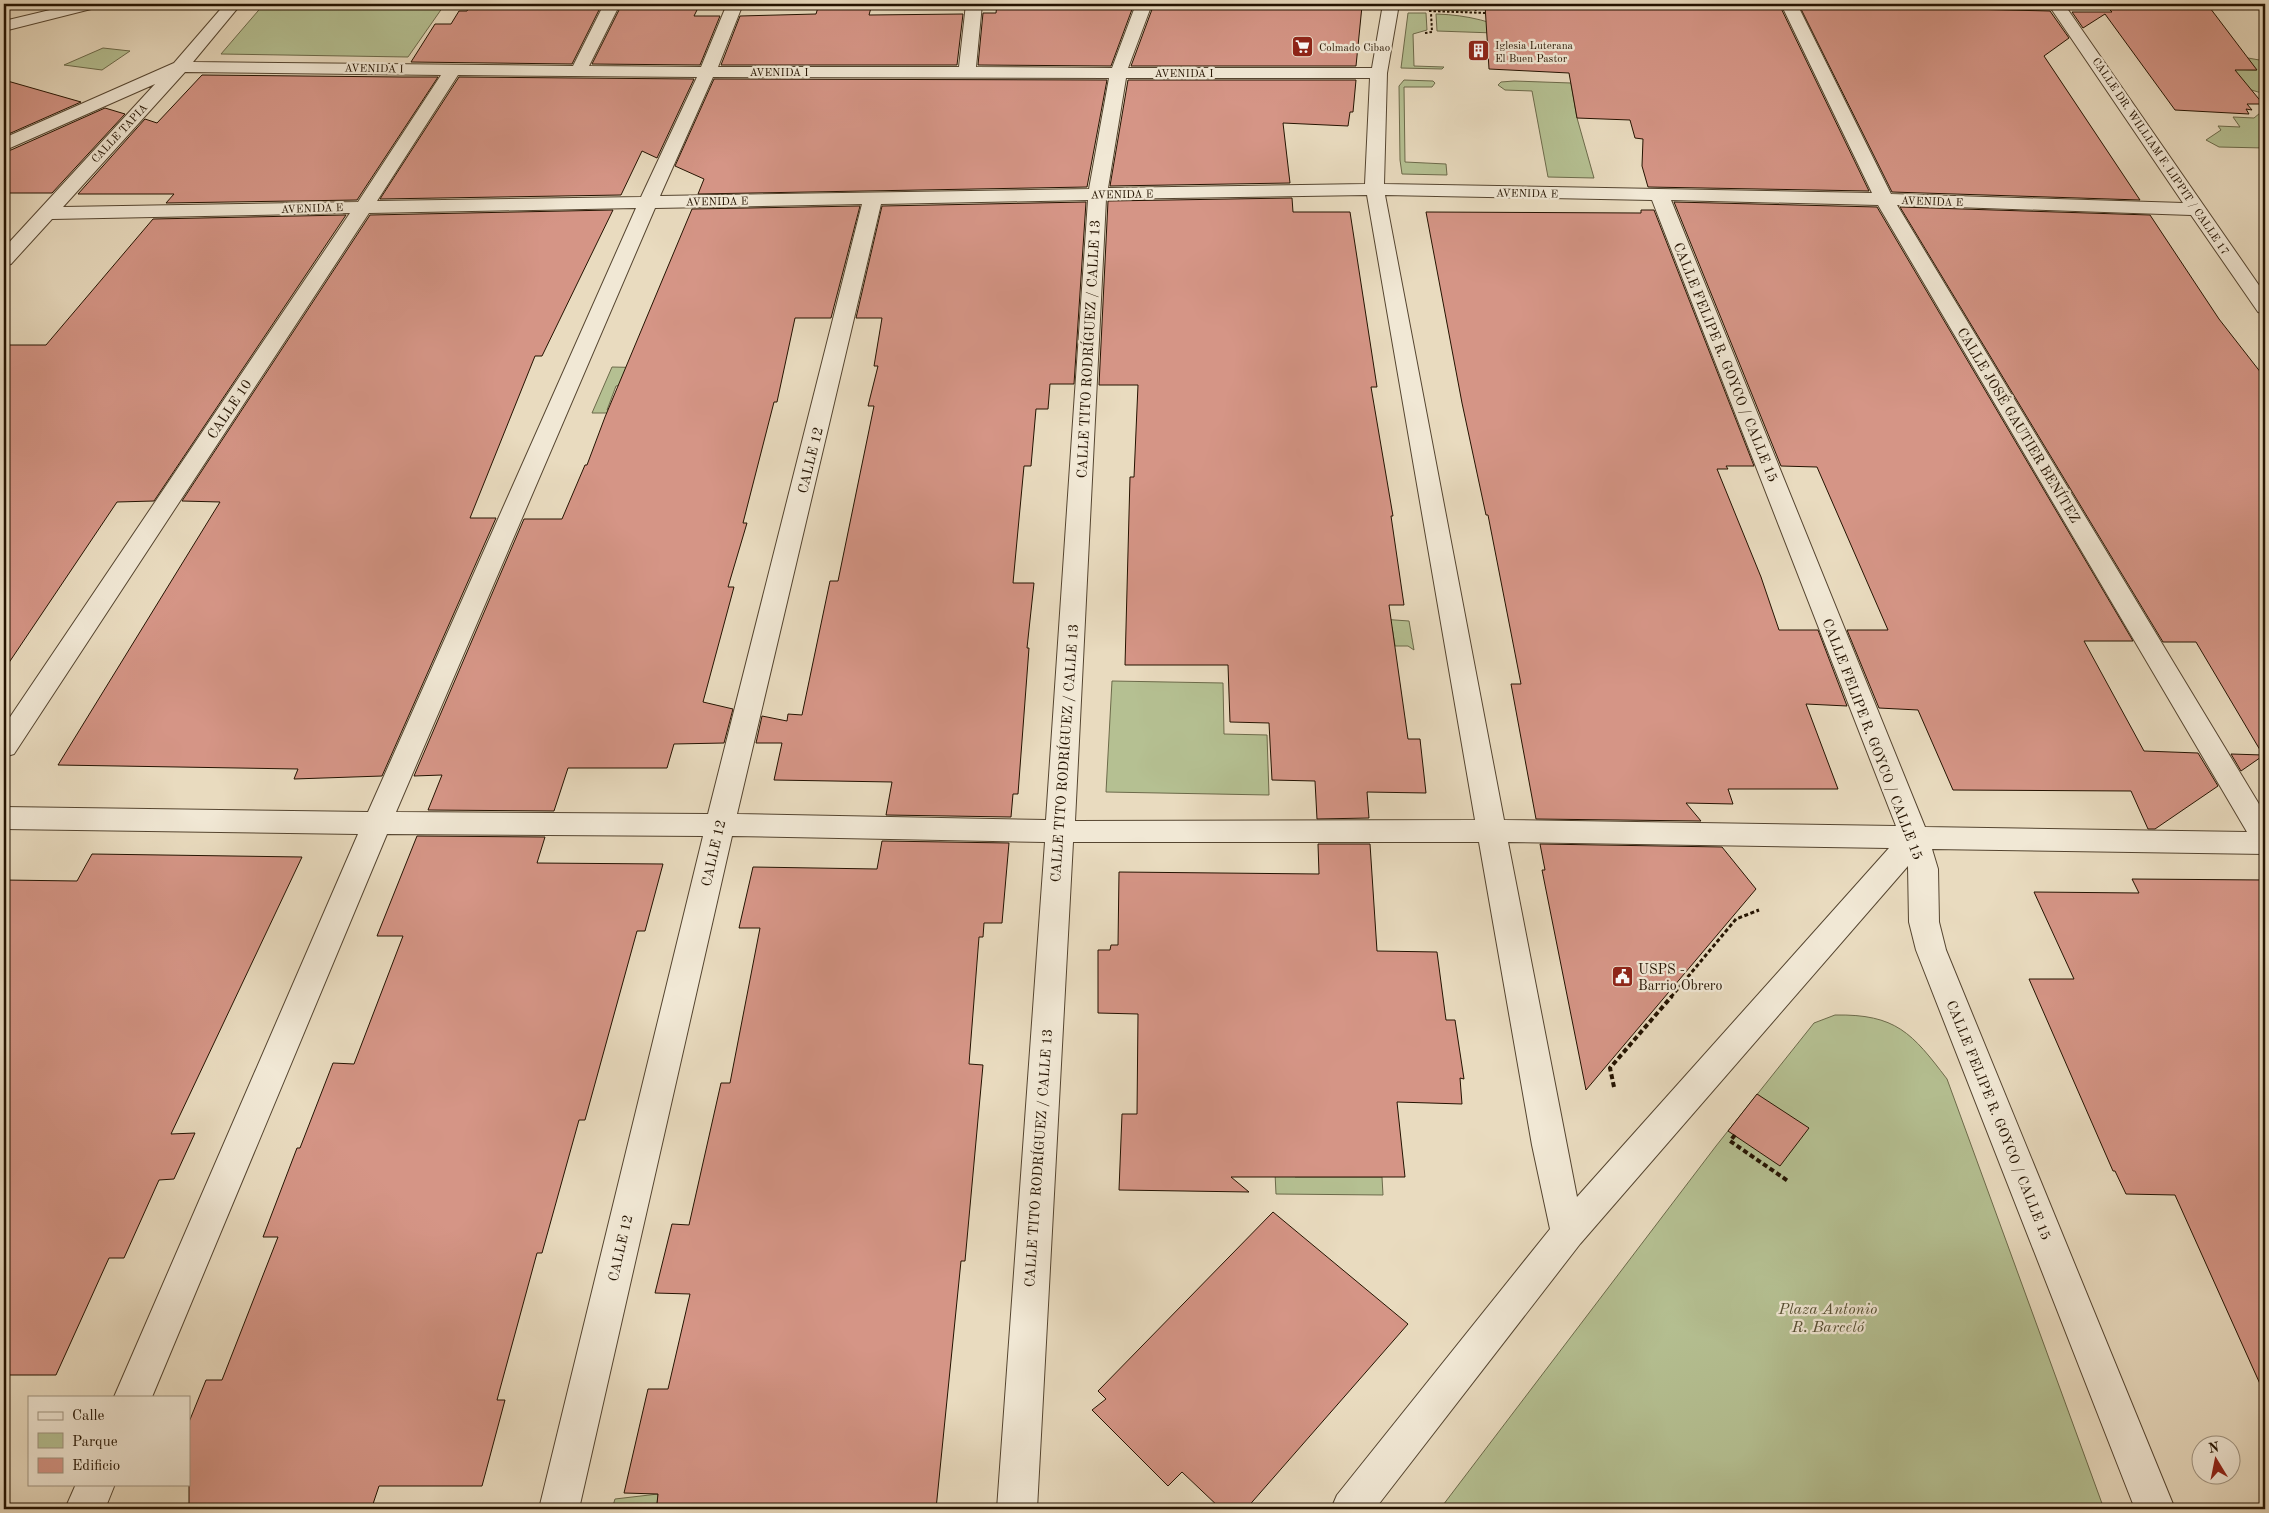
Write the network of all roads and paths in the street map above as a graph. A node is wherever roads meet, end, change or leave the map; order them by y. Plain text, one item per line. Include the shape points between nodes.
1 (92, 4) edge
2 (233, 4) edge
3 (612, 4) edge
4 (735, 4) edge
5 (974, 4) edge
6 (1144, 4) edge
7 (1391, 4) edge
8 (1475, 4) edge
9 (1789, 4) edge
10 (2056, 4) edge
11 (1423, 11) dead end
12 (1476, 13) junction
13 (1486, 13) dead end
14 (4, 26) edge
15 (180, 67) junction
16 (453, 69) junction
17 (579, 70) junction
18 (708, 72) junction
19 (967, 72) junction
20 (1118, 73) junction
21 (1379, 73) junction
22 (4, 144) edge
23 (1376, 190) junction
24 (1098, 194) junction
25 (1660, 196) junction
26 (873, 199) junction
27 (1884, 199) junction
28 (648, 202) junction
29 (364, 206) junction
30 (2197, 209) junction
31 (47, 213) junction
32 (4, 260) edge
33 (2265, 308) edge
34 (4, 747) edge
35 (4, 818) edge
36 (377, 824) junction
37 (720, 826) junction
38 (1059, 831) junction
39 (1492, 831) junction
40 (1914, 838) junction
41 (2265, 838) edge
42 (2265, 843) edge
43 (1759, 910) dead end
44 (1614, 1087) dead end
45 (1734, 1135) dead end
46 (1788, 1181) dead end
47 (1568, 1233) junction
48 (133, 1396) edge
49 (95, 1486) edge
50 (85, 1509) edge
51 (559, 1509) edge
52 (1016, 1509) edge
53 (1351, 1509) edge
54 (2155, 1509) edge

1 - 14 street
2 - 15 street, CALLE TAPIA
3 - 17 street
4 - 18 street
5 - 19 street
6 - 20 street, CALLE TITO RODRÍGUEZ / CALLE 13
7 - 21 street
8 - 12 path
9 - 27 street, CALLE JOSÉ GAUTIER BENÍTEZ
10 - 30 street, CALLE DR. WILLIAM F. LIPPIT / CALLE 17
11 - 12 path
12 - 13 path
15 - 16 street, AVENIDA I
15 - 22 street
15 - 31 street, CALLE TAPIA
16 - 17 street, AVENIDA I
16 - 29 street, CALLE 10
17 - 18 street, AVENIDA I
18 - 19 street, AVENIDA I
18 - 28 street
19 - 20 street, AVENIDA I
20 - 21 street, AVENIDA I
20 - 24 street, CALLE TITO RODRÍGUEZ / CALLE 13
21 - 23 street
23 - 24 street, AVENIDA E
23 - 25 street, AVENIDA E
23 - 39 street
24 - 26 street, AVENIDA E
24 - 38 street, CALLE TITO RODRÍGUEZ / CALLE 13
25 - 27 street, AVENIDA E
25 - 40 street, CALLE FELIPE R. GOYCO / CALLE 15
26 - 28 street, AVENIDA E
26 - 37 street, CALLE 12
27 - 30 street, AVENIDA E
27 - 41 street, CALLE JOSÉ GAUTIER BENÍTEZ
28 - 29 street, AVENIDA E
28 - 36 street
29 - 31 street, AVENIDA E
29 - 34 street, CALLE 10
30 - 33 street, CALLE DR. WILLIAM F. LIPPIT / CALLE 17
31 - 32 street, CALLE TAPIA
35 - 36 street
36 - 37 street
36 - 48 street
37 - 38 street
37 - 51 street, CALLE 12
38 - 39 street
38 - 52 street, CALLE TITO RODRÍGUEZ / CALLE 13
39 - 40 street
39 - 47 street
40 - 42 street
40 - 47 street
40 - 54 street, CALLE FELIPE R. GOYCO / CALLE 15 via 1923,869 1924,922 1931,950
43 - 44 path via 1736,919 1610,1068
45 - 46 path via 1730,1142
47 - 53 street
49 - 50 street

